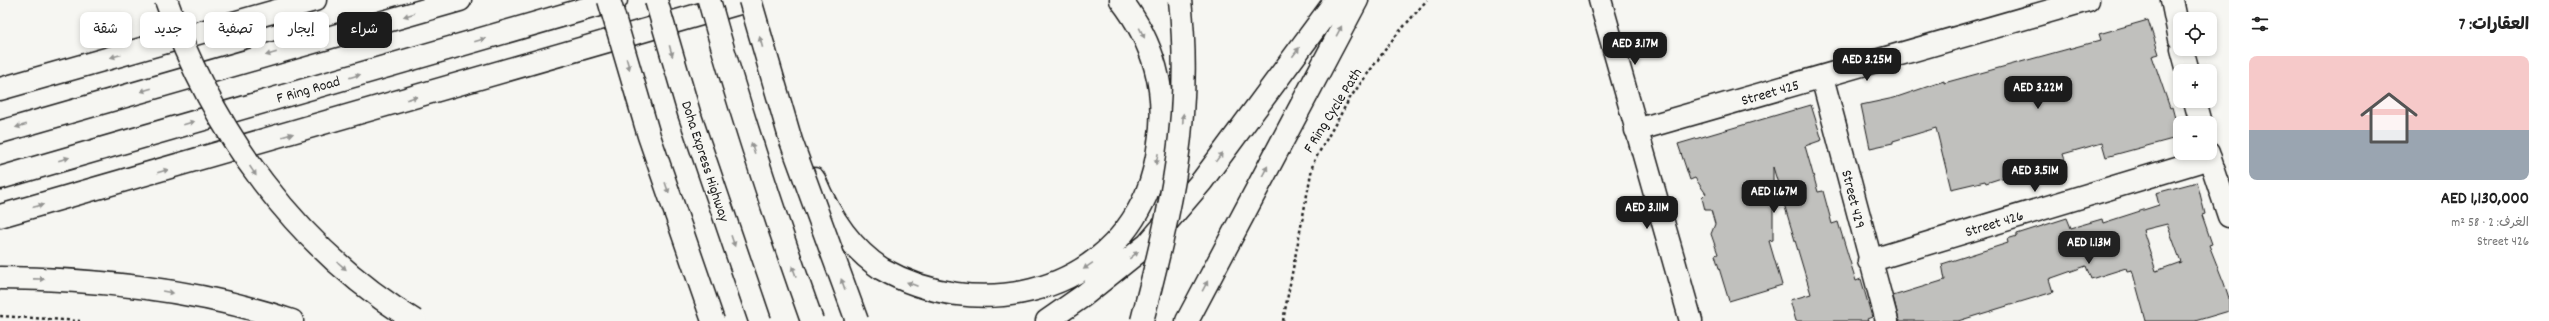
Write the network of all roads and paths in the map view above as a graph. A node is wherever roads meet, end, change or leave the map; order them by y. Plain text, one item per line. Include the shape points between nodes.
1 (166, 0) edge
2 (315, 0) edge
3 (460, 0) edge
4 (609, 0) edge
5 (616, 0) edge
6 (656, 0) edge
7 (709, 0) edge
8 (750, 0) edge
9 (1121, 0) edge
10 (1180, 0) edge
11 (1336, 0) edge
12 (1357, 0) edge
13 (1427, 0) edge
14 (2088, 0) edge
15 (2172, 0) edge
16 (1600, 4) edge
17 (2174, 12) edge
18 (769, 72) junction
19 (1822, 77) junction
20 (0, 89) edge
21 (1636, 130) junction
22 (0, 132) edge
23 (2193, 160) edge
24 (2211, 160) edge
25 (0, 178) edge
26 (0, 216) edge
27 (2229, 216) edge
28 (1870, 261) junction
29 (0, 278) edge
30 (0, 316) edge
31 (80, 321) edge
32 (292, 321) edge
33 (415, 321) edge
34 (713, 321) edge
35 (760, 321) edge
36 (812, 321) edge
37 (857, 321) edge
38 (1047, 321) edge
39 (1142, 321) edge
40 (1187, 321) edge
41 (1283, 321) edge
42 (1691, 321) edge
43 (1887, 321) edge

1 -> 33 main road, bridge via 178,35 207,98 258,178 304,230 334,259 362,284
2 -> 20 main road
3 -> 22 main road
4 -> 34 main road, bridge via 649,136
25 -> 5 main road, F Ring Road
6 -> 35 main road, Doha Express Highway, bridge via 689,114
36 -> 7 main road, bridge via 781,236 739,106
18 -> 8 main road, bridge
26 -> 8 main road
9 -> 18 main road, bridge via 1145,39 1156,67 1161,91 1160,136 1152,180 1146,196 1126,228 1101,257 1042,291 1017,297 968,299 944,296 905,281 881,268 848,237 831,215 798,143 785,102
39 -> 10 main road, bridge via 1168,216 1183,124 1185,70
38 -> 11 main road via 1148,244 1202,181
40 -> 12 main road
13 - 41 path, F Ring Cycle Path via 1393,39 1350,98 1313,163
14 - 19 main road, Street 425
15 - 17 main road
16 - 21 main road
37 -> 18 main road, bridge via 791,141
19 - 21 main road, Street 425
19 - 28 main road, Street 429
21 - 42 main road
23 - 28 main road, Street 426
24 - 27 main road
28 - 43 main road, Street 429
29 -> 32 main road via 124,284 226,303
30 - 31 path

